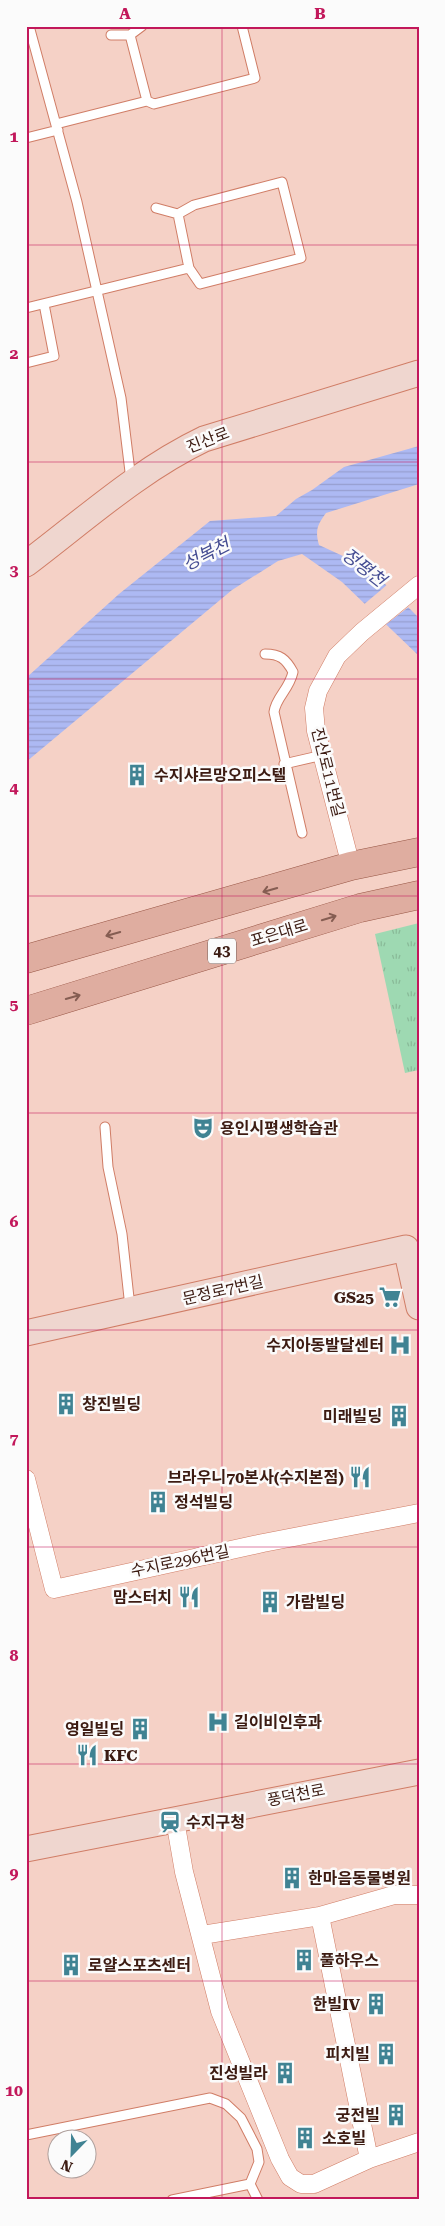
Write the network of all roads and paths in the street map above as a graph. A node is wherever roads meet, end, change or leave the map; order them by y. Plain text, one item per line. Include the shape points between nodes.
1 (142, 26) edge
2 (242, 26) edge
3 (28, 28) edge
4 (111, 35) dead end
5 (130, 35) junction
6 (147, 101) junction
7 (57, 127) junction
8 (26, 138) edge
9 (156, 208) dead end
10 (178, 214) junction
11 (190, 268) junction
12 (97, 292) junction
13 (44, 304) junction
14 (26, 308) edge
15 (26, 363) edge
16 (419, 373) edge
17 (132, 483) junction
18 (26, 564) edge
19 (419, 585) edge
20 (264, 654) dead end
21 (323, 755) junction
22 (284, 764) junction
23 (302, 833) dead end
24 (419, 852) edge
25 (351, 866) junction
26 (419, 895) edge
27 (26, 959) edge
28 (26, 1011) edge
29 (106, 1126) dead end
30 (413, 1247) edge
31 (419, 1307) edge
32 (130, 1310) junction
33 (26, 1333) edge
34 (26, 1479) edge
35 (419, 1513) edge
36 (419, 1772) edge
37 (174, 1820) junction
38 (26, 1849) edge
39 (419, 1895) edge
40 (320, 1916) junction
41 (202, 1935) junction
42 (26, 2135) edge
43 (419, 2142) edge
44 (369, 2159) junction
45 (250, 2184) junction
46 (213, 2195) edge
47 (172, 2200) edge
48 (258, 2200) edge

1 - 5 lane
2 - 6 lane via 255,78 154,104
3 - 7 lane
4 - 5 lane
5 - 6 lane
6 - 7 lane
7 - 8 lane
7 - 12 lane
9 - 10 lane
10 - 11 lane
10 - 11 lane via 194,205 282,182 301,258 200,284
11 - 12 lane
12 - 13 lane
12 - 17 lane via 120,398
13 - 14 lane
13 - 15 lane via 54,356
16 - 17 street, 진산로 via 204,439
17 - 18 street, 진산로
19 - 21 street, 진산로11번길 via 337,656 318,691 314,708 316,732
20 - 22 lane via 276,654 286,660 293,672 291,683 275,703 274,712
21 - 22 lane
21 - 25 street, 진산로11번길
22 - 23 lane
24 - 25 main road
25 -> 27 main road
28 -> 26 main road, 포은대로 / 43 via 360,908
29 - 32 lane via 108,1167 122,1234
30 - 31 street
30 - 32 street, 문정로7번길
32 - 33 street, 문정로7번길
34 - 35 street, 수지로296번길 via 54,1590 263,1543
36 - 37 street, 풍덕천로
37 - 38 street, 풍덕천로
37 - 41 street via 184,1872
39 - 40 street via 394,1895
40 - 41 street
40 - 44 street
41 - 44 street via 220,2011 290,2177 301,2184 314,2184
42 - 45 lane via 210,2098 226,2104 241,2118 257,2149 259,2162
43 - 44 street
45 - 46 lane
45 - 48 lane
46 - 47 lane

